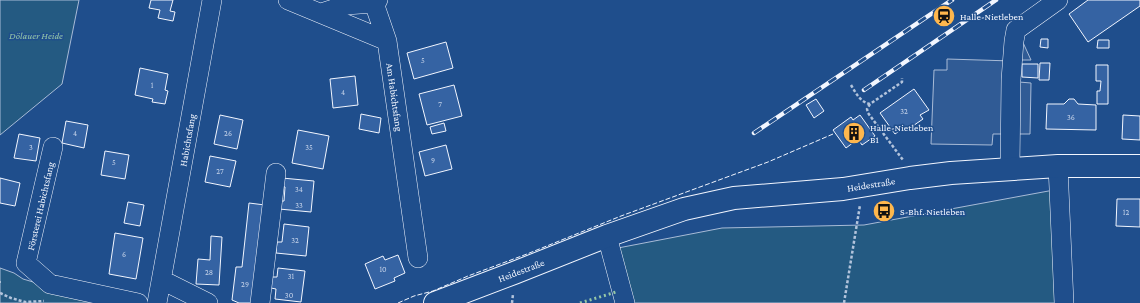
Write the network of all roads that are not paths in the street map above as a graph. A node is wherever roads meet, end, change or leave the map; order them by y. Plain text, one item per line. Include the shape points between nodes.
1 (212, 0) edge
2 (288, 0) edge
3 (1058, 0) edge
4 (376, 1) edge
5 (321, 14) junction
6 (387, 41) junction
7 (53, 147) dead end
8 (1058, 166) junction
9 (1140, 166) edge
10 (1010, 169) junction
11 (276, 173) dead end
12 (607, 236) junction
13 (418, 258) dead end
14 (162, 280) junction
15 (138, 303) edge
16 (157, 303) edge
17 (208, 303) edge
18 (260, 303) edge
19 (435, 303) edge
20 (625, 303) edge
21 (1064, 303) edge

1 - 14 street, Habichtsfang
2 - 5 street
3 - 10 street via 1016,30 1011,80
4 - 5 street via 346,4
4 - 6 street, Am Habichtsfang
5 - 6 street
6 - 13 street, Am Habichtsfang
7 - 15 street, Försterei Habichtsfang via 26,263 50,284
8 - 9 main road, Heidestraße
8 - 10 main road, Heidestraße
8 - 21 street
10 - 12 main road, Heidestraße via 951,173 827,190 734,198 684,209
11 - 18 street
12 - 19 main road, Heidestraße
12 - 20 street
14 - 16 street, Habichtsfang
14 - 17 street

